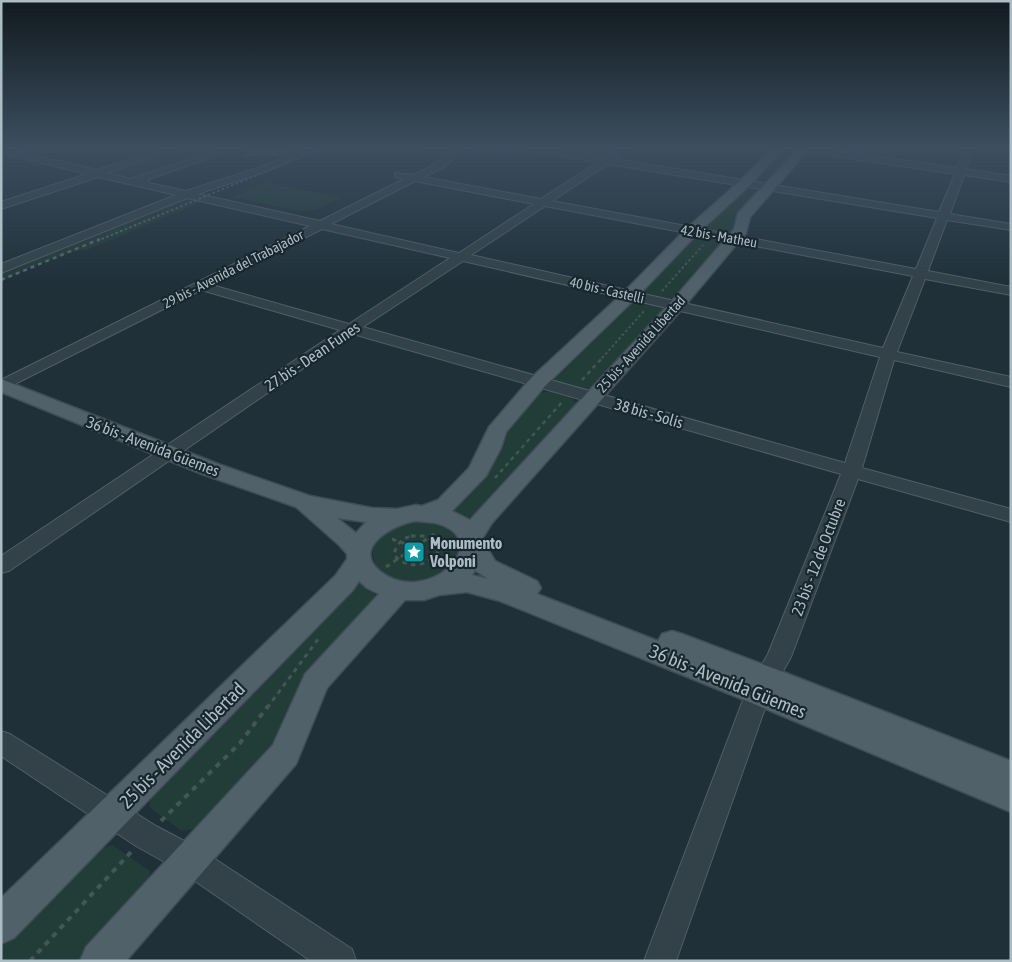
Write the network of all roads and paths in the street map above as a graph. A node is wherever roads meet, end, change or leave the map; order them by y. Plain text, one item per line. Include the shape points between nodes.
1 (37, 194) edge
2 (187, 194) edge
3 (193, 194) edge
4 (362, 194) edge
5 (370, 194) edge
6 (503, 194) edge
7 (557, 194) edge
8 (733, 194) edge
9 (762, 194) edge
10 (811, 194) edge
11 (952, 194) edge
12 (355, 195) dead end
13 (545, 202) junction
14 (1, 206) edge
15 (943, 215) junction
16 (317, 217) junction
17 (1011, 227) edge
18 (692, 231) junction
19 (712, 235) junction
20 (734, 239) junction
21 (463, 257) junction
22 (1, 270) edge
23 (920, 274) junction
24 (201, 286) junction
25 (1011, 291) edge
26 (630, 295) junction
27 (654, 300) junction
28 (677, 305) junction
29 (351, 329) junction
30 (889, 353) junction
31 (538, 382) junction
32 (1011, 382) edge
33 (2, 386) edge
34 (572, 392) junction
35 (593, 397) junction
36 (169, 453) junction
37 (852, 470) junction
38 (489, 485) dead end
39 (305, 504) junction
40 (1011, 516) edge
41 (397, 517) junction
42 (428, 525) junction
43 (466, 535) junction
44 (1, 566) edge
45 (377, 568) junction
46 (440, 586) junction
47 (323, 633) dead end
48 (763, 685) junction
49 (1, 742) edge
50 (1011, 776) edge
51 (1011, 797) edge
52 (114, 813) junction
53 (146, 836) junction
54 (190, 860) junction
55 (1, 925) edge
56 (30, 961) edge
57 (100, 961) edge
58 (340, 961) edge
59 (660, 961) edge

1 - 14 street
2 - 22 street
3 - 16 street, 40 bis - Castelli
4 - 12 street
5 - 16 street, 29 bis - Avenida del Trabajador via 332,220
6 - 13 street, 42 bis - Matheu
7 - 13 street, 27 bis - Dean Funes
8 - 18 main road
9 - 20 main road, 25 bis - Avenida Libertad via 743,216 742,230
10 - 15 street
11 - 15 street, 23 bis - 12 de Octubre
13 - 18 street, 42 bis - Matheu
13 - 21 street, 27 bis - Dean Funes
15 - 17 street
15 - 23 street, 23 bis - 12 de Octubre
16 - 21 street, 40 bis - Castelli
16 - 24 street, 29 bis - Avenida del Trabajador
18 - 19 street, 42 bis - Matheu
18 - 26 main road
19 - 20 street, 42 bis - Matheu
19 - 27 path
20 - 23 street, 42 bis - Matheu
20 - 28 main road, 25 bis - Avenida Libertad
21 - 26 street, 40 bis - Castelli
21 - 29 street, 27 bis - Dean Funes
23 - 25 street, 42 bis - Matheu
23 - 30 street, 23 bis - 12 de Octubre
24 - 29 street, 38 bis - Solís
24 - 33 street, 29 bis - Avenida del Trabajador
26 - 27 street, 40 bis - Castelli
26 - 31 main road
27 - 28 street, 40 bis - Castelli
27 - 34 path
28 - 30 street, 40 bis - Castelli
28 - 35 main road, 25 bis - Avenida Libertad
29 - 31 street, 38 bis - Solís
29 - 36 street, 27 bis - Dean Funes
30 - 32 street, 40 bis - Castelli
30 - 37 street, 23 bis - 12 de Octubre
31 - 34 street, 38 bis - Solís
31 - 42 main road via 496,431 478,471
33 - 36 main road, 36 bis - Avenida Güemes
34 - 35 street, 38 bis - Solís
34 - 38 path
35 - 37 street, 38 bis - Solís
35 - 43 main road, 25 bis - Avenida Libertad
36 - 39 main road, 36 bis - Avenida Güemes
36 - 44 street, 27 bis - Dean Funes
37 - 40 street, 38 bis - Solís
37 - 48 street, 23 bis - 12 de Octubre via 779,657
39 - 41 main road, 36 bis - Avenida Güemes via 371,516
39 - 45 main road, 36 bis - Avenida Güemes via 348,538
41 - 42 main road
41 - 45 main road via 371,530 363,541
42 - 43 path
42 - 43 main road via 441,516
42 - 45 path
42 - 45 path via 399,542
42 - 45 path via 438,547 430,561
43 - 46 main road, 25 bis - Avenida Libertad via 472,555 462,573
43 - 48 main road, 36 bis - Avenida Güemes via 486,567 504,578
45 - 46 main road, 36 bis - Avenida Güemes via 420,590
45 - 52 main road, 25 bis - Avenida Libertad via 344,583
45 - 54 main road via 315,682 284,754
46 - 48 main road, 36 bis - Avenida Güemes via 466,583 507,593
47 - 53 path via 240,743
48 - 50 main road, 36 bis - Avenida Güemes
48 - 51 main road, 36 bis - Avenida Güemes
48 - 59 street, 23 bis - 12 de Octubre
49 - 52 street
52 - 53 street
52 - 55 main road, 25 bis - Avenida Libertad
53 - 54 street
53 - 56 path
54 - 57 main road
54 - 58 street

